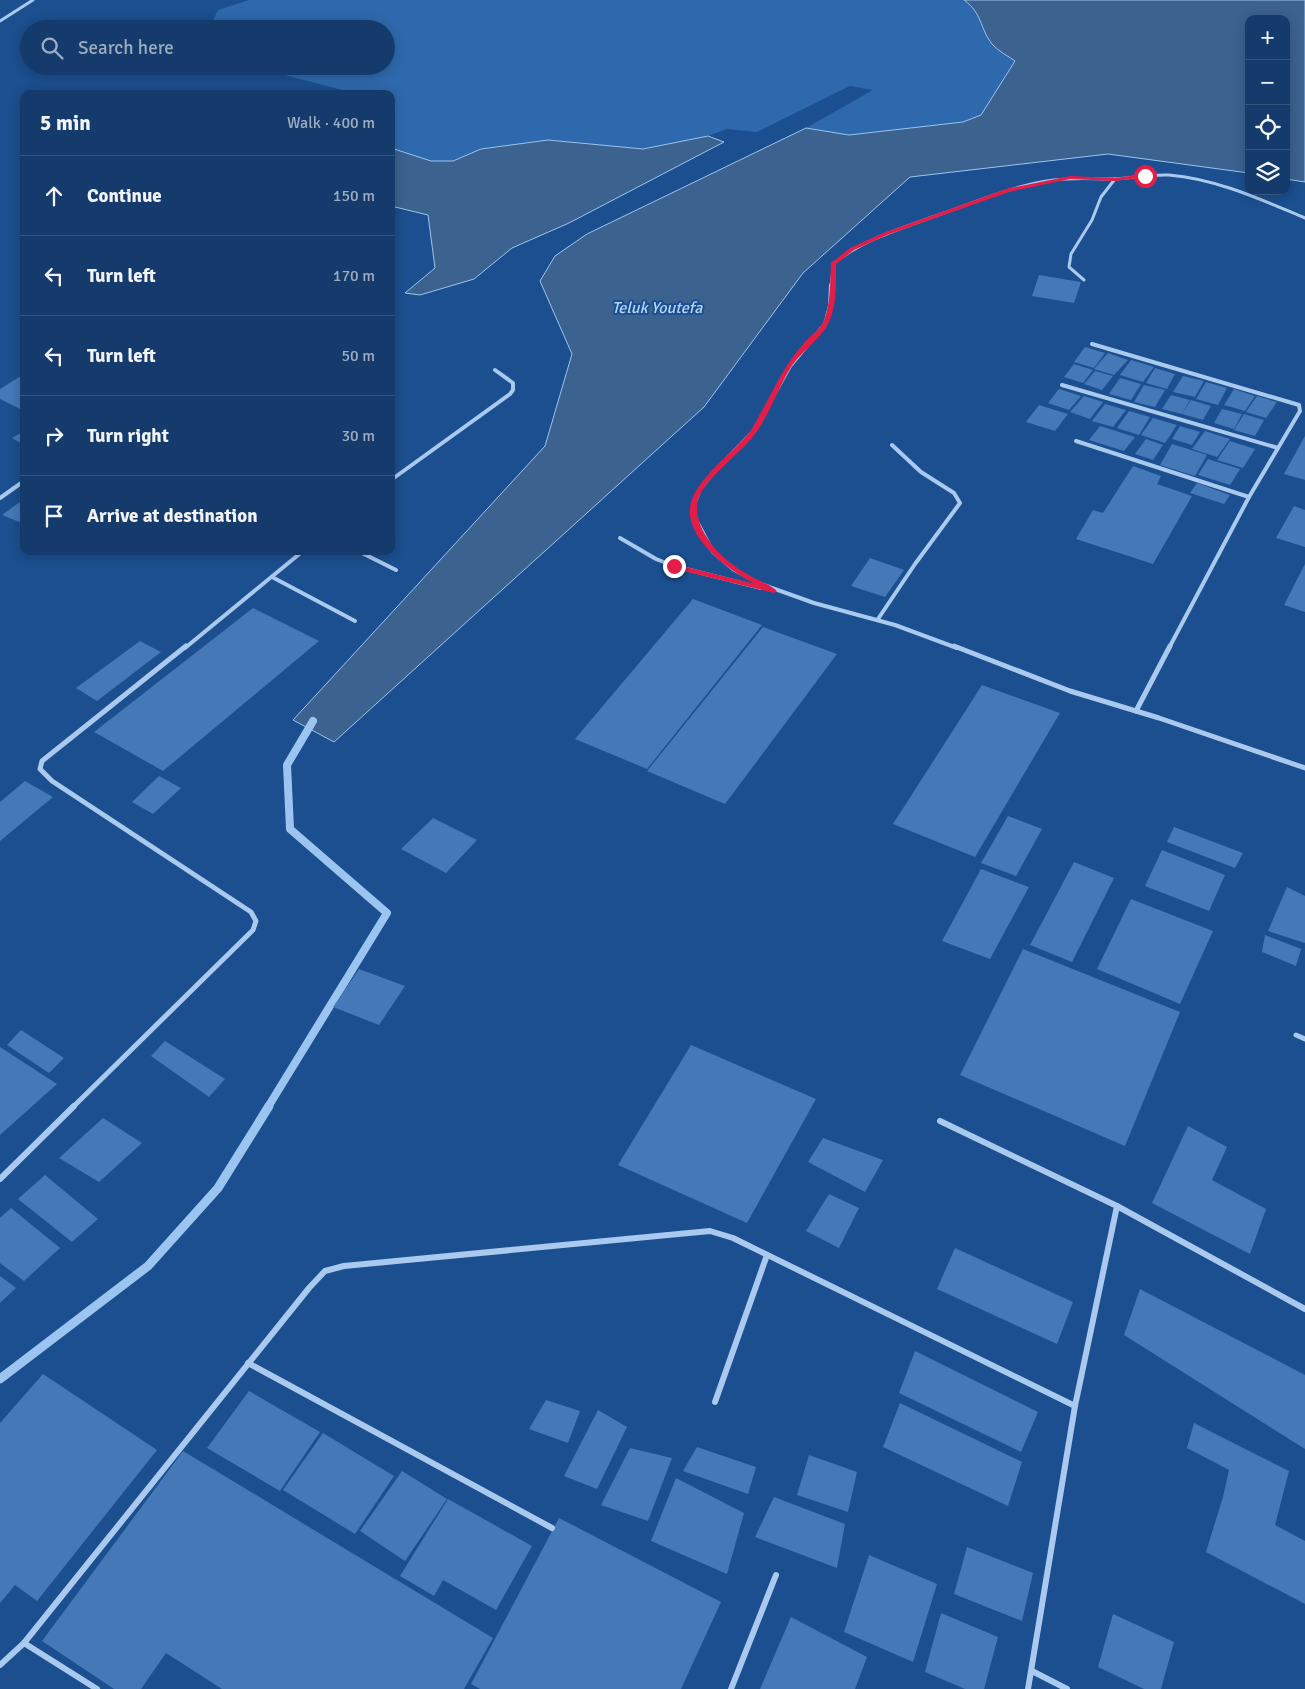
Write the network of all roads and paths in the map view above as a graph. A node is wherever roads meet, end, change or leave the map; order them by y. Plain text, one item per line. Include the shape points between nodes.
1 (33, 0) edge
2 (0, 21) edge
3 (1115, 179) junction
4 (1305, 218) edge
5 (1084, 280) dead end
6 (1092, 344) dead end
7 (494, 370) dead end
8 (1062, 385) dead end
9 (1076, 441) dead end
10 (892, 445) dead end
11 (1278, 448) junction
12 (395, 477) edge
13 (20, 484) edge
14 (1249, 497) junction
15 (0, 498) edge
16 (620, 538) dead end
17 (298, 555) edge
18 (366, 555) edge
19 (396, 570) dead end
20 (272, 577) junction
21 (774, 591) junction
22 (878, 619) junction
23 (356, 621) dead end
24 (1136, 710) junction
25 (1305, 768) edge
26 (1296, 1035) dead end
27 (1305, 1039) edge
28 (940, 1121) dead end
29 (0, 1179) edge
30 (1118, 1206) junction
31 (767, 1255) junction
32 (1305, 1309) edge
33 (248, 1363) junction
34 (715, 1402) dead end
35 (1075, 1406) junction
36 (552, 1528) dead end
37 (776, 1575) dead end
38 (24, 1643) junction
39 (0, 1665) edge
40 (1032, 1671) junction
41 (96, 1689) edge
42 (731, 1689) edge
43 (1028, 1689) edge
44 (1067, 1689) edge

1 - 2 street
3 - 4 street via 1158,175 1195,180 1257,196
3 - 5 street via 1101,197 1092,220 1071,254 1069,267
3 - 21 street via 1070,178 1008,190 885,234 852,249 834,263 828,318 824,326 789,366 752,433 704,485 693,508 702,537 718,556 735,570
6 - 11 street via 1294,402 1300,411
7 - 12 street via 513,382 510,394
8 - 11 street
9 - 14 street
10 - 22 street via 921,472 954,493 960,503
11 - 14 street
13 - 15 street
14 - 24 street
16 - 21 street via 674,566
17 - 20 street
18 - 19 street
20 - 23 street
20 - 29 street via 42,761 40,769 52,780 252,912 256,921 253,930
21 - 22 street
22 - 24 street via 1068,692
24 - 25 street
26 - 27 street
28 - 30 street
30 - 32 street
30 - 35 street
31 - 33 street via 710,1231 344,1266 325,1271
31 - 34 street
31 - 35 street
33 - 36 street
33 - 38 street
35 - 40 street
37 - 42 street
38 - 39 street
38 - 41 street
40 - 43 street
40 - 44 street

